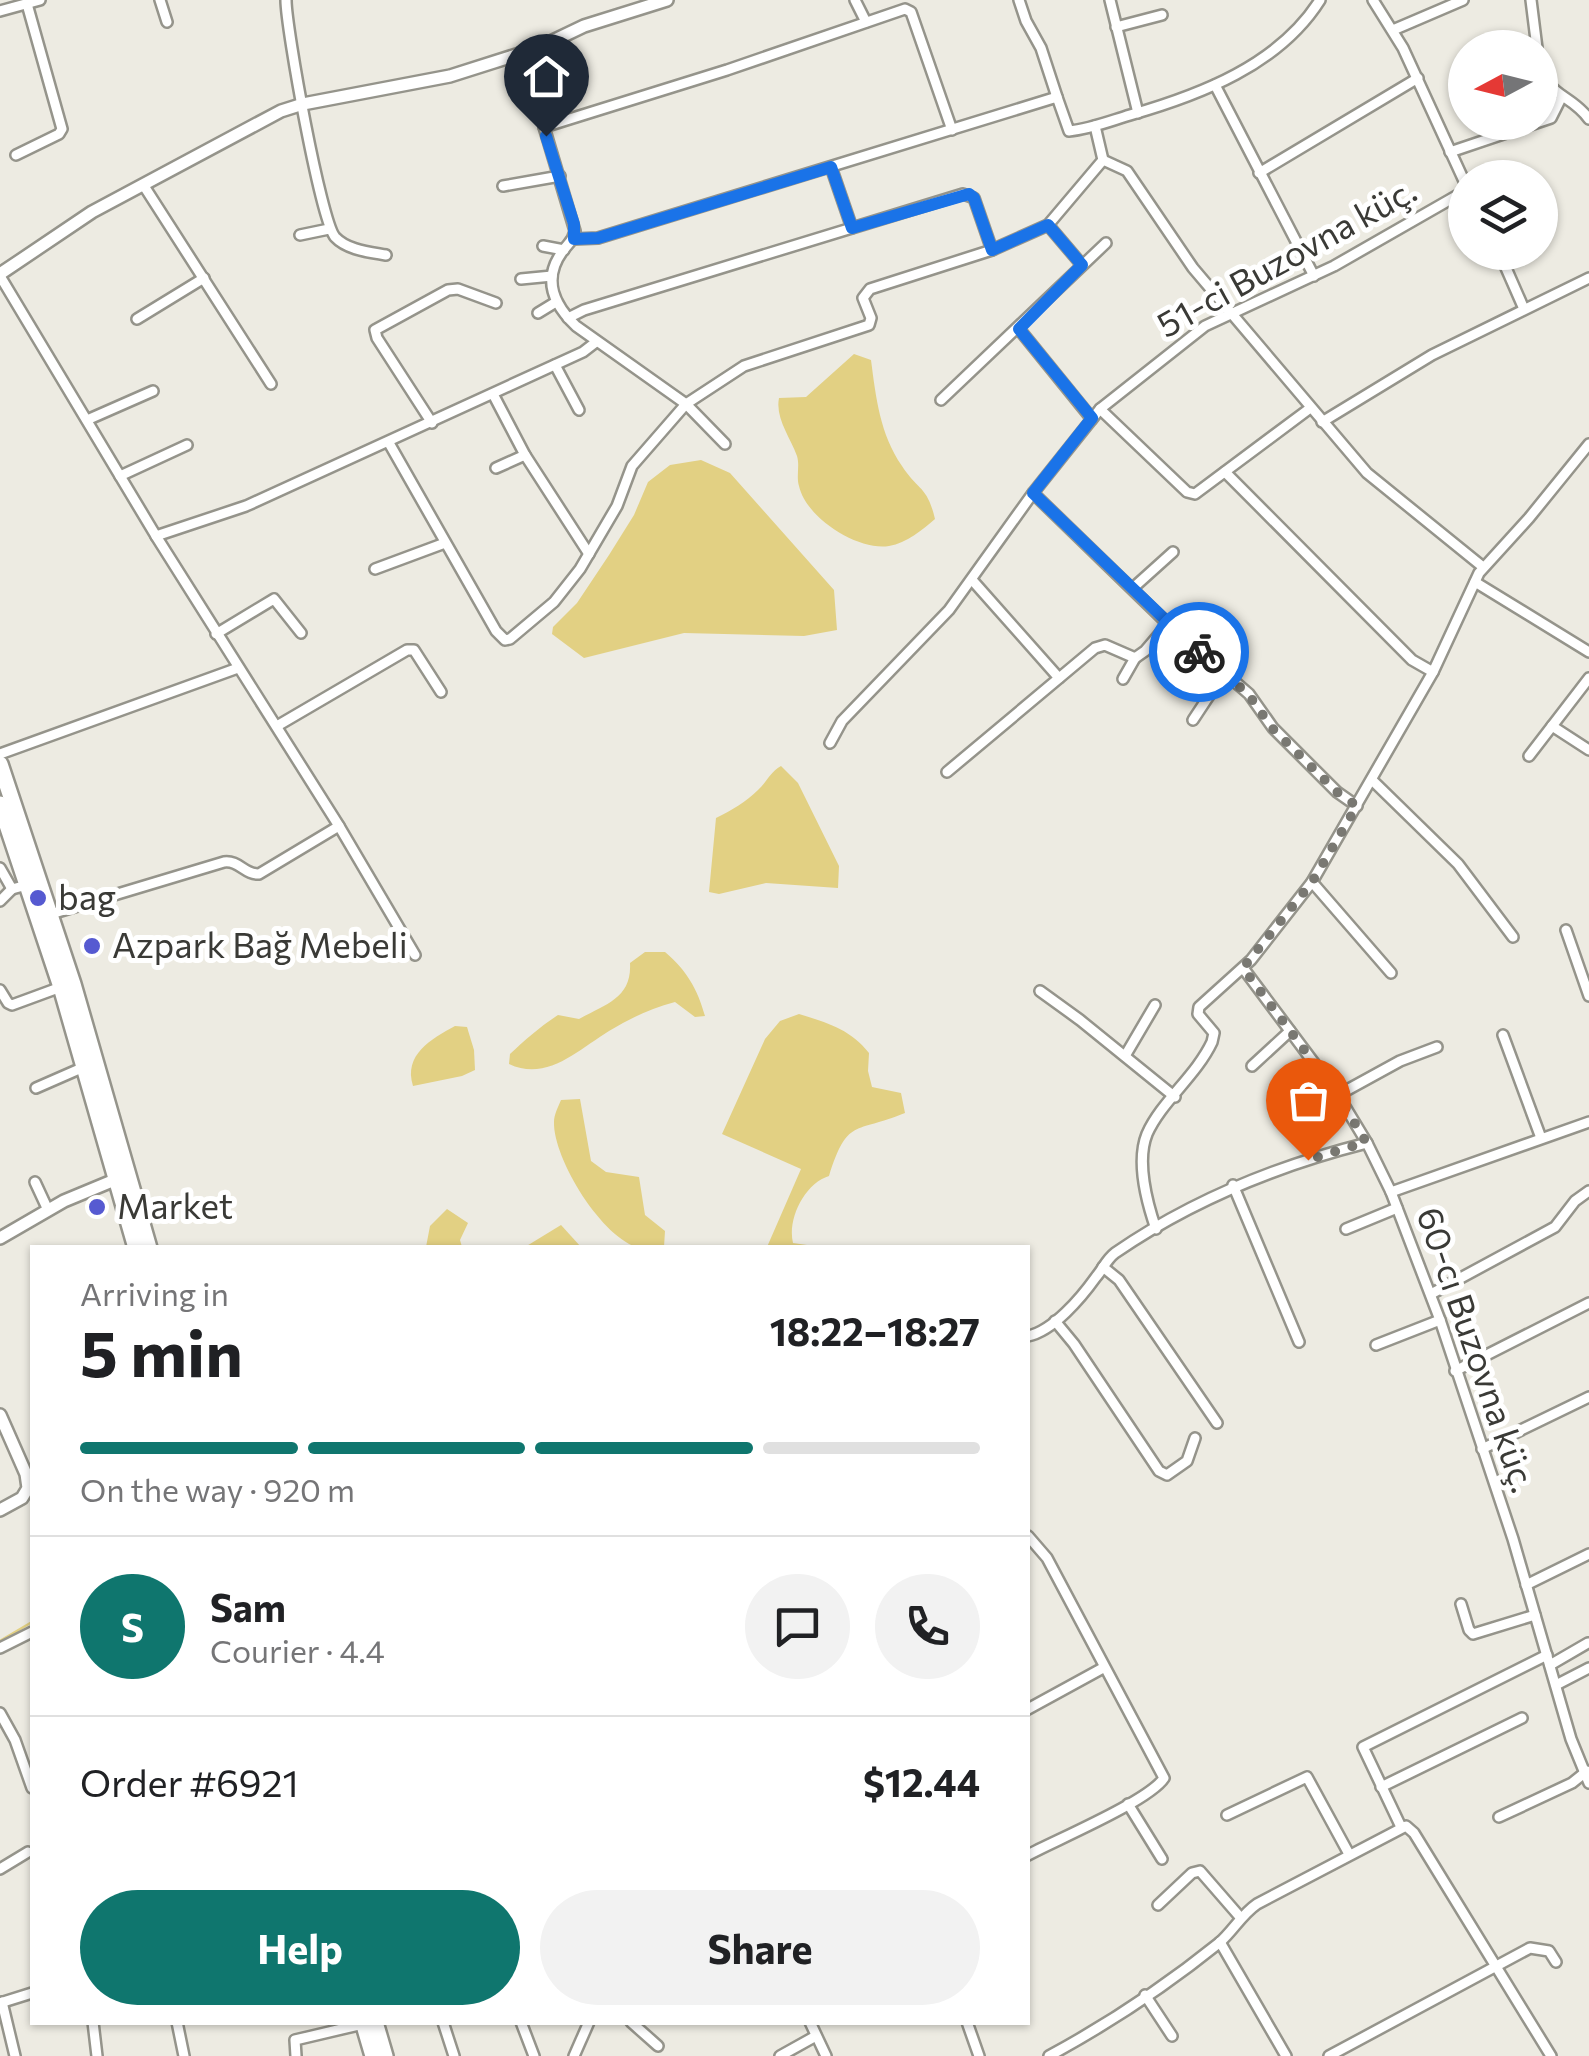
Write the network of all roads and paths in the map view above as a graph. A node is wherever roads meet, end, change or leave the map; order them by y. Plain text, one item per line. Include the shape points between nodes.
1 (40, 0) edge
2 (160, 0) edge
3 (286, 0) edge
4 (667, 0) edge
5 (855, 0) edge
6 (1019, 0) edge
7 (1110, 0) edge
8 (1320, 0) edge
9 (1374, 0) edge
10 (1463, 0) edge
11 (1530, 0) edge
12 (27, 4) junction
13 (912, 6) edge
14 (6, 7) edge
15 (1162, 15) dead end
16 (167, 22) dead end
17 (866, 22) junction
18 (1116, 27) junction
19 (1393, 30) junction
20 (1534, 30) edge
21 (546, 44) junction
22 (1418, 78) junction
23 (1215, 85) junction
24 (1558, 93) edge
25 (1562, 96) junction
26 (1057, 97) junction
27 (303, 104) junction
28 (1138, 113) junction
29 (1588, 114) edge
30 (1095, 126) junction
31 (544, 127) junction
32 (952, 130) junction
33 (1450, 152) junction
34 (16, 155) dead end
35 (1104, 160) junction
36 (1454, 160) edge
37 (831, 167) junction
38 (1259, 173) junction
39 (560, 176) junction
40 (144, 186) junction
41 (503, 186) dead end
42 (1448, 200) edge
43 (1048, 225) junction
44 (329, 228) junction
45 (852, 228) junction
46 (300, 234) dead end
47 (574, 239) junction
48 (1106, 243) dead end
49 (543, 246) dead end
50 (564, 250) junction
51 (992, 250) junction
52 (386, 255) dead end
53 (1082, 265) junction
54 (1507, 270) edge
55 (0, 275) edge
56 (552, 276) junction
57 (1314, 276) junction
58 (204, 278) junction
59 (1589, 278) edge
60 (522, 279) dead end
61 (496, 302) dead end
62 (556, 302) junction
63 (1524, 309) junction
64 (538, 313) dead end
65 (1231, 314) junction
66 (568, 318) junction
67 (137, 319) dead end
68 (1019, 329) junction
69 (596, 342) junction
70 (555, 366) junction
71 (271, 384) dead end
72 (153, 391) dead end
73 (493, 394) junction
74 (942, 400) dead end
75 (686, 404) junction
76 (1309, 408) junction
77 (579, 410) dead end
78 (1100, 410) junction
79 (1092, 418) junction
80 (87, 420) junction
81 (432, 422) junction
82 (1322, 422) junction
83 (389, 443) junction
84 (725, 444) dead end
85 (1589, 444) edge
86 (188, 446) dead end
87 (525, 455) junction
88 (496, 468) dead end
89 (1225, 472) junction
90 (120, 476) junction
91 (1033, 493) junction
92 (156, 536) junction
93 (445, 543) junction
94 (1173, 552) dead end
95 (589, 554) junction
96 (1482, 567) junction
97 (375, 570) dead end
98 (973, 581) junction
99 (1475, 582) junction
100 (1134, 588) junction
101 (1168, 624) junction
102 (301, 633) dead end
103 (216, 634) junction
104 (1589, 652) edge
105 (1135, 658) junction
106 (238, 668) junction
107 (1433, 672) junction
108 (1224, 673) junction
109 (1059, 678) junction
110 (1589, 678) edge
111 (1122, 679) dead end
112 (441, 692) dead end
113 (1193, 720) dead end
114 (278, 726) junction
115 (1552, 726) junction
116 (830, 743) dead end
117 (1589, 750) edge
118 (0, 754) edge
119 (1529, 756) dead end
120 (0, 764) edge
121 (947, 772) dead end
122 (1372, 780) junction
123 (0, 804) edge
124 (1357, 806) junction
125 (339, 826) junction
126 (0, 868) edge
127 (1312, 882) junction
128 (20, 887) junction
129 (0, 901) edge
130 (51, 914) junction
131 (1566, 930) dead end
132 (1512, 937) dead end
133 (414, 955) dead end
134 (1243, 968) junction
135 (1391, 973) dead end
136 (60, 988) junction
137 (0, 990) edge
138 (1040, 991) dead end
139 (1589, 996) edge
140 (1155, 1005) dead end
141 (1290, 1031) junction
142 (1503, 1035) dead end
143 (1437, 1047) dead end
144 (1125, 1056) junction
145 (1252, 1066) dead end
146 (84, 1067) junction
147 (36, 1088) dead end
148 (1338, 1095) junction
149 (1174, 1097) junction
150 (1589, 1122) edge
151 (1540, 1138) junction
152 (1366, 1142) junction
153 (117, 1179) junction
154 (35, 1182) dead end
155 (1232, 1186) junction
156 (1589, 1191) edge
157 (1391, 1192) junction
158 (1397, 1208) junction
159 (48, 1210) junction
160 (1156, 1229) junction
161 (1346, 1229) dead end
162 (0, 1238) edge
163 (135, 1245) edge
164 (147, 1245) edge
165 (1103, 1268) junction
166 (1431, 1294) junction
167 (1589, 1303) edge
168 (1440, 1320) junction
169 (1054, 1321) junction
170 (1030, 1336) edge
171 (1299, 1342) dead end
172 (1376, 1345) dead end
173 (1456, 1371) junction
174 (1589, 1397) edge
175 (0, 1415) edge
176 (1217, 1423) dead end
177 (1195, 1438) dead end
178 (1482, 1449) junction
179 (0, 1510) edge
180 (1030, 1542) edge
181 (1589, 1554) edge
182 (1526, 1585) junction
183 (1462, 1604) dead end
184 (1535, 1614) junction
185 (30, 1633) edge
186 (1588, 1643) edge
187 (0, 1648) edge
188 (1548, 1660) junction
189 (1103, 1668) junction
190 (1589, 1668) edge
191 (1556, 1685) junction
192 (1030, 1709) edge
193 (0, 1712) edge
194 (1522, 1718) dead end
195 (1588, 1775) edge
196 (30, 1782) edge
197 (1381, 1787) junction
198 (1128, 1804) junction
199 (1227, 1815) dead end
200 (1499, 1817) dead end
201 (1401, 1827) junction
202 (1030, 1854) edge
203 (1349, 1854) junction
204 (30, 1855) edge
205 (1162, 1859) dead end
206 (0, 1868) edge
207 (1158, 1905) dead end
208 (1240, 1917) junction
209 (1220, 1942) junction
210 (1556, 1962) dead end
211 (1498, 1965) junction
212 (30, 1994) edge
213 (1145, 1995) junction
214 (1, 2002) edge
215 (93, 2025) edge
216 (177, 2025) edge
217 (359, 2025) edge
218 (367, 2025) edge
219 (368, 2025) edge
220 (444, 2025) edge
221 (521, 2025) edge
222 (588, 2025) edge
223 (635, 2025) edge
224 (811, 2025) edge
225 (967, 2025) edge
226 (816, 2036) junction
227 (1172, 2036) dead end
228 (658, 2046) dead end
229 (15, 2056) edge
230 (97, 2056) edge
231 (184, 2056) edge
232 (296, 2056) edge
233 (373, 2056) edge
234 (386, 2056) edge
235 (454, 2056) edge
236 (534, 2056) edge
237 (574, 2056) edge
238 (780, 2056) edge
239 (826, 2056) edge
240 (979, 2056) edge
241 (1050, 2056) edge
242 (1286, 2056) edge
243 (1329, 2056) edge
244 (1551, 2056) edge

1 - 12 street
2 - 16 street
3 - 27 street
4 - 21 street
5 - 17 street
6 - 26 street
7 - 18 street
8 - 23 street via 1282,43
9 - 19 street
10 - 19 street
11 - 20 street
12 - 14 street
12 - 34 street via 62,129
13 - 17 street
13 - 32 street
15 - 18 street
17 - 31 street
18 - 28 street
19 - 22 street
21 - 27 street via 434,80
21 - 31 street
22 - 33 street
22 - 38 street
23 - 28 street
23 - 38 street
24 - 25 street
25 - 29 street
25 - 33 street via 1551,118
26 - 30 street via 1070,131
26 - 32 street
27 - 40 street
27 - 44 street
28 - 30 street
30 - 35 street
31 - 39 street
32 - 37 street
33 - 36 street
35 - 43 street
35 - 65 street via 1127,171
37 - 45 street
37 - 47 street via 598,238
38 - 57 street
39 - 41 street
39 - 47 street
40 - 55 street via 92,212
40 - 58 street
42 - 57 street, 51-ci Buzovna küç.
43 - 51 street
43 - 53 street
44 - 46 street
44 - 52 street via 346,245
45 - 51 street via 969,194
45 - 66 street
47 - 50 street
48 - 53 street
49 - 50 street
50 - 56 street
51 - 75 street via 870,289 863,298 869,325 744,366
53 - 68 street
54 - 63 street
55 - 80 street
56 - 60 street
56 - 62 street
57 - 65 street, 51-ci Buzovna küç.
58 - 67 street
58 - 71 street
59 - 63 street
61 - 81 street via 448,290 376,330
62 - 64 street
62 - 66 street
63 - 82 street
65 - 76 street
65 - 78 street, 51-ci Buzovna küç. via 1188,337
66 - 69 street
68 - 74 street
68 - 79 street
69 - 70 street
69 - 75 street
70 - 73 street
70 - 77 street
72 - 80 street
73 - 81 street
73 - 87 street
75 - 84 street
75 - 95 street via 632,466
76 - 82 street
76 - 89 street
78 - 79 street, 51-ci Buzovna küç.
78 - 89 street via 1187,492 1200,492
79 - 91 street, 51-ci Buzovna küç.
80 - 90 street
81 - 83 street
82 - 96 street via 1382,486
83 - 92 street via 246,506
83 - 93 street
85 - 96 street
86 - 90 street
87 - 88 street
87 - 95 street
89 - 107 street via 1412,660
90 - 92 street
91 - 98 street, 51-ci Buzovna küç.
91 - 100 street
92 - 103 street
93 - 95 street via 505,640 554,602
93 - 97 street
94 - 100 street
96 - 99 street
98 - 109 street
98 - 116 street, 51-ci Buzovna küç. via 842,721
99 - 104 street
99 - 107 street
100 - 101 street
101 - 105 street
101 - 108 street
102 - 103 street via 274,599
103 - 106 street
105 - 109 street via 1100,645
105 - 111 street
106 - 114 street
106 - 118 street
107 - 122 street
108 - 113 street
108 - 124 street
109 - 121 street
110 - 115 street
112 - 114 street via 414,650 407,650
114 - 125 street
115 - 117 street
115 - 119 street
120 - 130 main road
122 - 124 street
122 - 132 street via 1458,864
123 - 128 main road
124 - 127 street
125 - 130 street via 259,874 224,862
125 - 133 street
126 - 128 street
127 - 134 street
127 - 135 street
128 - 129 street
128 - 136 main road
130 - 164 main road
131 - 139 street
134 - 141 street, 60-cı Buzovna küç.
134 - 149 street via 1199,1007 1213,1038
136 - 137 street via 12,1005
136 - 146 main road
138 - 144 street
140 - 144 street
141 - 145 street
141 - 148 street, 60-cı Buzovna küç.
142 - 151 street
143 - 148 street
144 - 149 street
146 - 147 street
146 - 153 main road
148 - 152 street, 60-cı Buzovna küç.
149 - 160 street via 1144,1145
150 - 151 street
151 - 157 street
152 - 155 street
152 - 157 street, 60-cı Buzovna küç.
153 - 159 street
153 - 163 main road
154 - 159 street
155 - 160 street
155 - 171 street
156 - 166 street via 1555,1227
157 - 158 street, 60-cı Buzovna küç.
158 - 161 street
158 - 166 street, 60-cı Buzovna küç.
159 - 162 street
160 - 165 street
165 - 169 street
165 - 176 street via 1119,1280
166 - 168 street, 60-cı Buzovna küç.
167 - 173 street
168 - 172 street
168 - 173 street, 60-cı Buzovna küç.
169 - 170 street
169 - 177 street via 1159,1471 1167,1475 1188,1461
173 - 178 street, 60-cı Buzovna küç.
174 - 178 street
175 - 179 street via 28,1488
178 - 182 street, 60-cı Buzovna küç.
180 - 189 street via 1057,1576
181 - 182 street
182 - 184 street, 60-cı Buzovna küç.
183 - 184 street via 1473,1634
184 - 188 street, 60-cı Buzovna küç.
185 - 187 street
186 - 188 street
188 - 191 street, 60-cı Buzovna küç.
188 - 197 street via 1366,1744 1362,1752
189 - 192 street
189 - 198 street via 1164,1778
190 - 191 street
191 - 195 street, 60-cı Buzovna küç.
193 - 196 street
194 - 197 street
195 - 200 street
197 - 201 street
198 - 202 street
198 - 205 street
199 - 203 street via 1307,1777
201 - 203 street
201 - 211 street via 1414,1833
203 - 208 street
204 - 206 street
207 - 208 street via 1200,1872
208 - 209 street
209 - 213 street
209 - 242 street
210 - 211 street via 1537,1947
211 - 243 street
211 - 244 street
212 - 214 street
213 - 227 street
213 - 241 street
214 - 229 street
215 - 230 street
216 - 231 street
217 - 232 street via 295,2040
218 - 233 main road
219 - 234 main road
220 - 235 street
221 - 236 street
222 - 237 street
223 - 228 street
224 - 226 street
225 - 240 street
226 - 238 street
226 - 239 street

